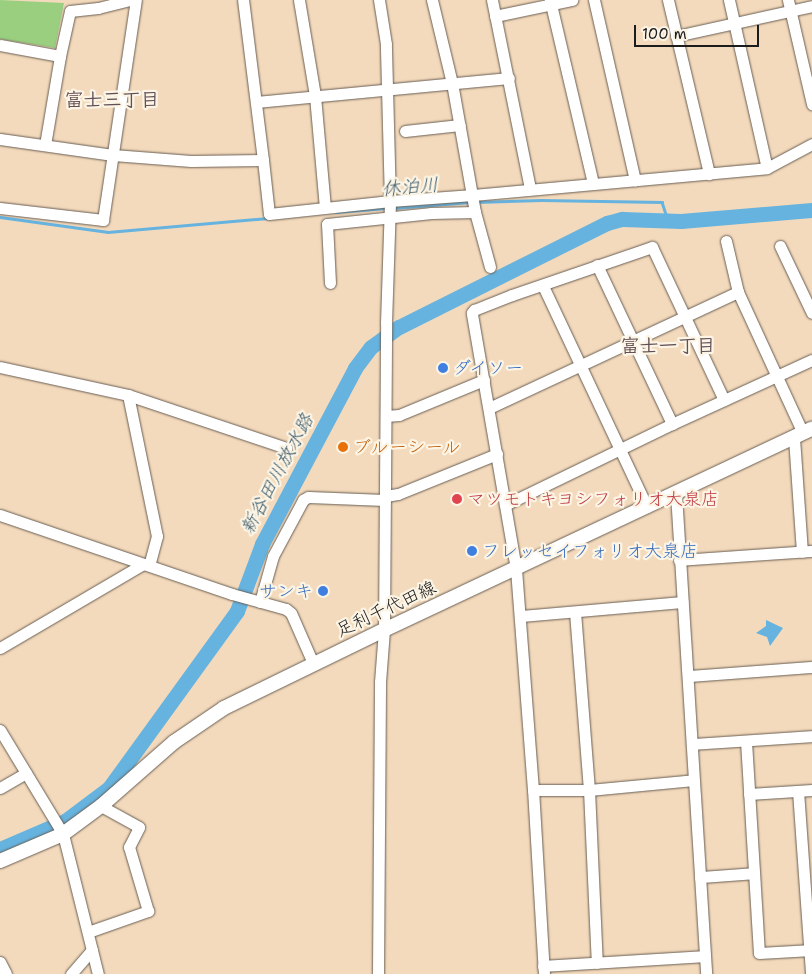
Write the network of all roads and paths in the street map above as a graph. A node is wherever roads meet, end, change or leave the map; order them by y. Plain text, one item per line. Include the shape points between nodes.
1 (130, 0) edge
2 (136, 0) edge
3 (243, 0) edge
4 (299, 0) edge
5 (379, 0) edge
6 (432, 0) edge
7 (492, 0) edge
8 (572, 0) edge
9 (594, 0) edge
10 (668, 0) edge
11 (729, 0) edge
12 (551, 2) edge
13 (790, 5) edge
14 (812, 6) edge
15 (496, 16) junction
16 (734, 24) junction
17 (676, 36) junction
18 (0, 45) edge
19 (60, 56) junction
20 (509, 78) junction
21 (452, 83) junction
22 (386, 88) junction
23 (315, 96) junction
24 (256, 102) junction
25 (812, 104) edge
26 (460, 124) junction
27 (404, 131) dead end
28 (0, 139) edge
29 (812, 144) edge
30 (45, 145) junction
31 (113, 155) junction
32 (263, 160) junction
33 (767, 168) junction
34 (709, 174) junction
35 (635, 180) junction
36 (594, 184) junction
37 (530, 189) junction
38 (473, 195) junction
39 (0, 208) edge
40 (325, 208) junction
41 (390, 208) junction
42 (475, 212) junction
43 (726, 241) dead end
44 (780, 246) dead end
45 (597, 265) junction
46 (490, 267) dead end
47 (330, 283) dead end
48 (544, 288) dead end
49 (738, 292) junction
50 (812, 313) edge
51 (684, 317) junction
52 (633, 342) junction
53 (812, 360) edge
54 (580, 365) junction
55 (0, 367) edge
56 (777, 377) junction
57 (484, 380) junction
58 (128, 395) junction
59 (724, 400) junction
60 (489, 408) junction
61 (386, 416) junction
62 (672, 424) junction
63 (803, 434) edge
64 (286, 448) dead end
65 (620, 449) junction
66 (497, 454) junction
67 (676, 494) junction
68 (385, 498) junction
69 (506, 505) junction
70 (648, 507) junction
71 (0, 516) edge
72 (807, 551) edge
73 (679, 560) junction
74 (146, 564) junction
75 (516, 569) junction
76 (254, 600) junction
77 (682, 602) junction
78 (575, 612) junction
79 (521, 616) junction
80 (384, 630) junction
81 (0, 648) edge
82 (314, 664) junction
83 (812, 667) edge
84 (688, 676) junction
85 (0, 730) edge
86 (812, 736) edge
87 (746, 741) junction
88 (692, 744) junction
89 (26, 773) junction
90 (694, 780) junction
91 (0, 788) edge
92 (533, 790) junction
93 (589, 790) junction
94 (812, 790) edge
95 (798, 791) junction
96 (749, 794) junction
97 (101, 806) junction
98 (63, 834) junction
99 (0, 861) edge
100 (754, 873) junction
101 (700, 877) junction
102 (88, 932) junction
103 (92, 950) junction
104 (811, 950) edge
105 (705, 956) junction
106 (0, 962) edge
107 (598, 962) junction
108 (544, 970) edge
109 (6, 974) edge
110 (70, 974) edge
111 (98, 974) edge
112 (378, 974) edge
113 (706, 974) edge
114 (811, 974) edge

1 - 19 street via 70,11
2 - 31 street
3 - 24 street
4 - 23 street
5 - 22 street via 386,44
6 - 21 street
7 - 15 street
8 - 12 street
9 - 35 street
10 - 17 street
11 - 16 street
12 - 15 street
12 - 36 street
13 - 14 street
13 - 16 street
13 - 25 street
15 - 20 street
16 - 17 street
16 - 33 street
17 - 34 street
18 - 19 street
19 - 30 street
20 - 21 street
20 - 37 street
21 - 22 street
21 - 26 street
22 - 23 street
22 - 41 street
23 - 24 street
23 - 40 street
24 - 32 street
26 - 27 street
26 - 38 street
28 - 30 street
29 - 33 street
30 - 31 street
31 - 32 street via 192,161
31 - 39 street via 103,220
32 - 40 street via 269,214
33 - 34 street
34 - 35 street
35 - 36 street
36 - 37 street
37 - 38 street
38 - 41 street
38 - 42 street
40 - 41 street
41 - 42 street via 431,213
41 - 47 street via 326,224
41 - 61 street
42 - 46 street
43 - 49 street
44 - 50 street
45 - 51 street via 652,247
45 - 52 street
45 - 57 street via 474,310
48 - 54 street
49 - 51 street
49 - 56 street
51 - 52 street
51 - 59 street
52 - 54 street
52 - 62 street
53 - 56 street
54 - 60 street
54 - 65 street
55 - 58 street
56 - 59 street
56 - 63 street
57 - 60 street
57 - 61 street via 399,415
58 - 64 street
58 - 74 street via 157,536
59 - 62 street
60 - 66 street
61 - 68 street
62 - 65 street
63 - 67 main road, 足利千代田線
63 - 72 street
65 - 69 street
65 - 70 street
66 - 68 street
66 - 69 street
67 - 70 main road, 足利千代田線
67 - 73 street
68 - 76 street via 303,500
68 - 80 street
69 - 75 street
70 - 75 main road, 足利千代田線
71 - 74 street
72 - 73 street
73 - 77 street
74 - 76 street
74 - 81 street
75 - 79 street
75 - 80 main road, 足利千代田線
76 - 82 street via 291,613
77 - 78 street
77 - 84 street
78 - 79 street
78 - 93 street
79 - 92 street
80 - 82 main road, 足利千代田線
80 - 112 street via 380,682
82 - 97 main road, 足利千代田線 via 217,713 174,742
83 - 84 street
84 - 88 street
85 - 89 street
86 - 87 street
87 - 88 street
87 - 96 street
88 - 90 street
89 - 91 street
89 - 98 street
90 - 93 street
90 - 101 street
92 - 93 street
92 - 108 street
93 - 107 street
94 - 95 street
95 - 96 street
95 - 104 street
96 - 100 street
97 - 98 main road, 足利千代田線
97 - 102 street via 139,827 129,847 148,912
98 - 99 main road, 足利千代田線
98 - 102 street
100 - 101 street
100 - 104 street via 759,953
101 - 105 street
102 - 103 street
103 - 110 street
103 - 111 street
104 - 114 street
105 - 107 street
105 - 113 street
106 - 109 street
107 - 108 street

